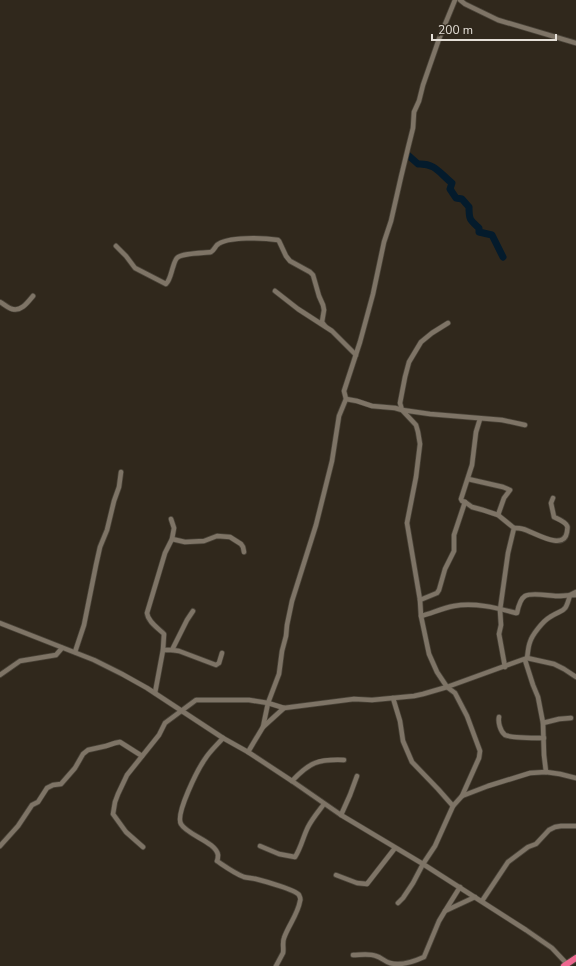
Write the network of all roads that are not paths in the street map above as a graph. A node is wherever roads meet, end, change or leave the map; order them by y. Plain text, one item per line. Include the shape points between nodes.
1 (455, 0) edge
2 (460, 0) edge
3 (576, 43) edge
4 (116, 246) dead end
5 (275, 291) dead end
6 (33, 296) dead end
7 (0, 302) edge
8 (448, 323) dead end
9 (325, 326) junction
10 (356, 354) junction
11 (346, 399) junction
12 (402, 410) junction
13 (480, 419) junction
14 (525, 425) dead end
15 (121, 472) dead end
16 (468, 479) junction
17 (553, 498) dead end
18 (465, 502) junction
19 (498, 515) junction
20 (171, 519) dead end
21 (514, 528) junction
22 (172, 539) junction
23 (244, 552) dead end
24 (576, 592) edge
25 (570, 595) junction
26 (576, 595) edge
27 (420, 600) junction
28 (500, 610) junction
29 (193, 611) dead end
30 (421, 616) junction
31 (0, 623) edge
32 (62, 648) junction
33 (163, 650) junction
34 (172, 650) junction
35 (75, 652) junction
36 (222, 653) dead end
37 (526, 659) junction
38 (505, 667) junction
39 (1, 673) edge
40 (576, 676) edge
41 (447, 687) junction
42 (154, 693) junction
43 (393, 698) junction
44 (268, 703) junction
45 (284, 708) junction
46 (181, 711) junction
47 (499, 717) dead end
48 (571, 718) dead end
49 (543, 723) junction
50 (263, 727) junction
51 (223, 738) junction
52 (544, 738) junction
53 (248, 752) junction
54 (142, 756) junction
55 (344, 760) dead end
56 (546, 772) junction
57 (357, 776) dead end
58 (576, 778) edge
59 (292, 781) junction
60 (462, 796) junction
61 (324, 804) junction
62 (453, 806) junction
63 (341, 815) junction
64 (576, 826) edge
65 (0, 846) edge
66 (260, 846) dead end
67 (143, 848) dead end
68 (395, 848) junction
69 (423, 864) junction
70 (336, 875) dead end
71 (460, 887) junction
72 (475, 897) junction
73 (482, 901) junction
74 (398, 903) dead end
75 (445, 911) junction
76 (353, 955) dead end
77 (576, 958) edge
78 (566, 965) edge
79 (276, 966) edge

1 - 10 street via 414,112 413,128 391,221
2 - 3 street via 498,20
4 - 9 street via 135,268 166,284 179,256 211,252 218,244 237,239 278,240 290,261 313,275 323,305 322,322
5 - 9 street
6 - 7 street via 17,310
8 - 12 street via 421,342 409,362 400,403
9 - 10 street
10 - 11 street via 344,391
11 - 12 street
11 - 44 street via 339,416 332,461 292,601 278,674
12 - 13 street
12 - 27 street via 416,425 420,444 407,522
13 - 14 street
13 - 16 street
15 - 35 street via 119,487 99,553 84,625
16 - 18 street via 461,498
16 - 19 street via 510,490
17 - 21 street via 551,503 554,517 568,526 565,538 551,540
18 - 19 street via 472,507
18 - 27 street via 454,534 454,551 445,569 440,590
19 - 21 street
20 - 22 street via 174,528
21 - 28 street
22 - 23 street via 185,542 204,541 217,536 230,537 241,544
22 - 33 street via 165,553 147,613 150,621 164,634
24 - 25 street
25 - 26 street
25 - 28 street via 526,595 517,613
25 - 37 street via 564,610 548,618 532,637
27 - 30 street
28 - 30 street via 480,605 455,606
28 - 38 street via 499,634
29 - 34 street
30 - 41 street via 429,654
31 - 32 street
32 - 35 street
32 - 39 street via 56,655 20,661
33 - 34 street
33 - 42 street
34 - 36 street via 214,665 219,663
35 - 42 street via 122,674
37 - 38 street
37 - 40 street via 554,664
37 - 49 street
38 - 41 street
41 - 43 street via 414,696
41 - 60 street via 455,693 467,716 480,751
42 - 46 street
43 - 45 street via 354,699
43 - 62 street via 403,740 412,762
44 - 45 street
44 - 46 street via 249,700 196,700
44 - 50 street
45 - 50 street
46 - 51 street
46 - 54 street via 165,723
47 - 52 street via 500,729 506,735
48 - 49 street
49 - 52 street
50 - 53 street
51 - 53 street
51 - 79 street via 206,758 191,784 179,818 180,823 213,847 218,855 217,861 227,869 298,894 300,902 283,939 284,950
52 - 56 street
53 - 59 street
54 - 65 street via 120,742 88,750 76,768 60,784 46,789
54 - 67 street via 127,775 113,811 126,832
55 - 59 street via 325,760 313,764
56 - 58 street
56 - 60 street via 530,773
57 - 63 street
59 - 61 street
60 - 62 street
61 - 63 street
61 - 66 street via 307,829 295,857
62 - 69 street via 435,846
63 - 68 street
64 - 73 street via 561,826 549,830 536,844 514,857
68 - 69 street
68 - 70 street via 367,884
69 - 71 street
69 - 74 street
71 - 72 street
71 - 75 street
72 - 73 street
72 - 75 street
73 - 78 street via 552,948
75 - 76 street via 424,957 398,965 388,963 375,955
77 - 78 highway

